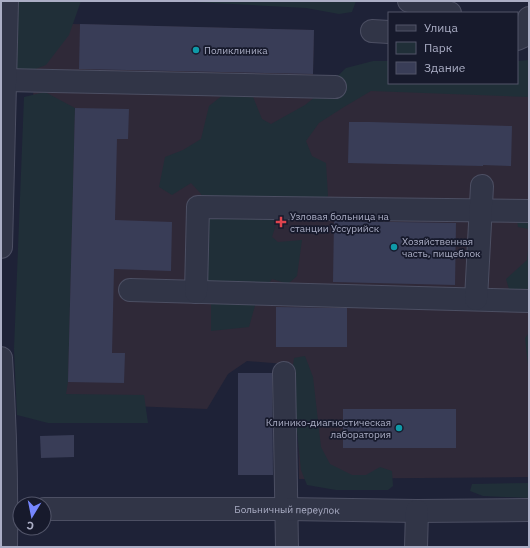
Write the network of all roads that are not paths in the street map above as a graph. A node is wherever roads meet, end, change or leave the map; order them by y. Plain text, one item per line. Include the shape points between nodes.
1 (7, 1) edge
2 (409, 1) edge
3 (447, 12) edge
4 (5, 80) junction
5 (335, 87) dead end
6 (482, 186) dead end
7 (480, 210) junction
8 (529, 211) edge
9 (1, 247) edge
10 (130, 290) dead end
11 (196, 292) junction
12 (476, 299) junction
13 (529, 300) edge
14 (1, 358) edge
15 (284, 373) dead end
16 (12, 498) edge
17 (52, 509) edge
18 (287, 509) junction
19 (529, 510) edge
20 (417, 511) junction
21 (12, 514) edge
22 (6, 547) edge
23 (287, 547) edge
24 (416, 547) edge

1 - 4 street
2 - 3 street
4 - 5 street
4 - 9 street
6 - 7 street
7 - 8 street
7 - 11 street via 198,207
7 - 12 street
10 - 11 street
11 - 12 street
12 - 13 street
14 - 16 street
15 - 18 street
17 - 18 street, Больничный переулок
18 - 20 street, Больничный переулок
18 - 23 street
19 - 20 street, Больничный переулок
20 - 24 street
21 - 22 street

